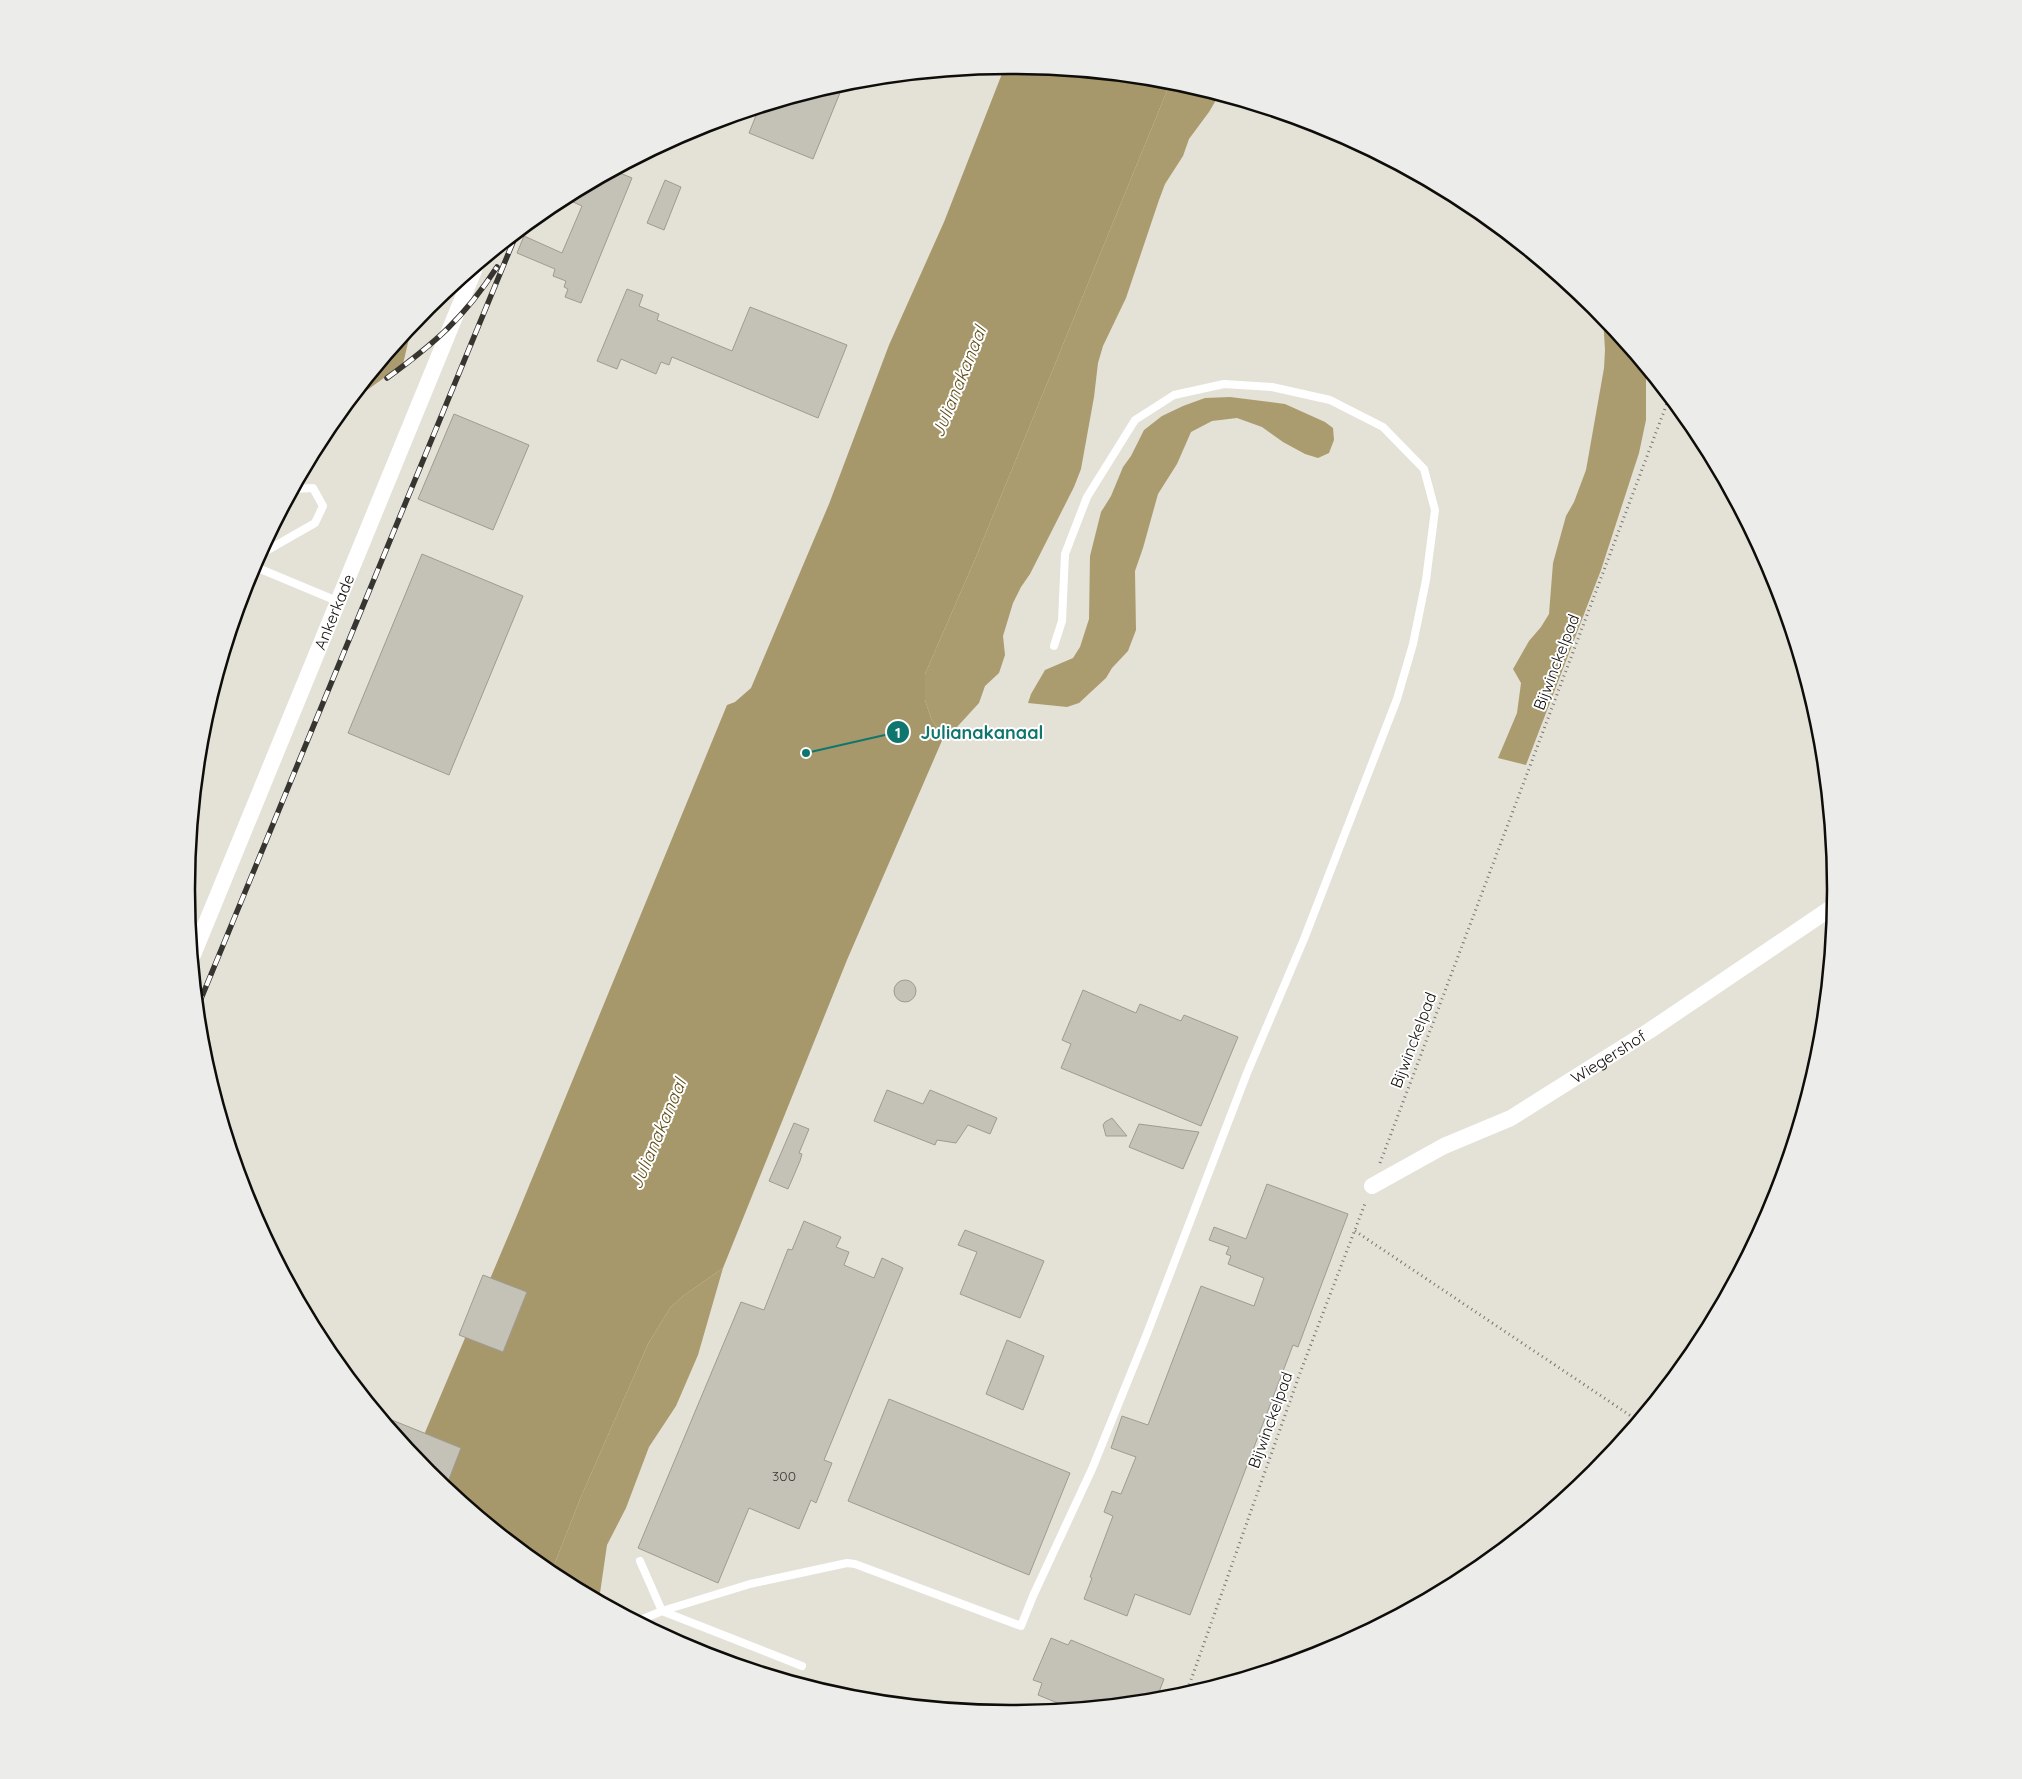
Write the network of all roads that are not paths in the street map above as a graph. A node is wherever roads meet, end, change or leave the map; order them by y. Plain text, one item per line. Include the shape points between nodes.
1 (471, 278) edge
2 (301, 489) edge
3 (270, 549) edge
4 (261, 569) edge
5 (337, 601) junction
6 (1054, 646) dead end
7 (1826, 911) edge
8 (197, 945) edge
9 (1372, 1186) road end
10 (640, 1561) dead end
11 (662, 1611) junction
12 (645, 1618) edge
13 (802, 1666) dead end

1 - 5 street, Ankerkade
2 - 3 lane via 313,488 323,506 315,523
4 - 5 lane
5 - 8 street, Ankerkade
6 - 11 lane via 1062,621 1065,554 1087,497 1135,420 1174,395 1224,384 1272,387 1330,400 1383,427 1424,469 1435,510 1413,644 1397,699 1096,1460 1021,1626 847,1563 750,1584
7 - 9 street, Wiegershof via 1649,1031 1511,1118 1444,1146
10 - 11 lane
11 - 12 lane
11 - 13 lane

